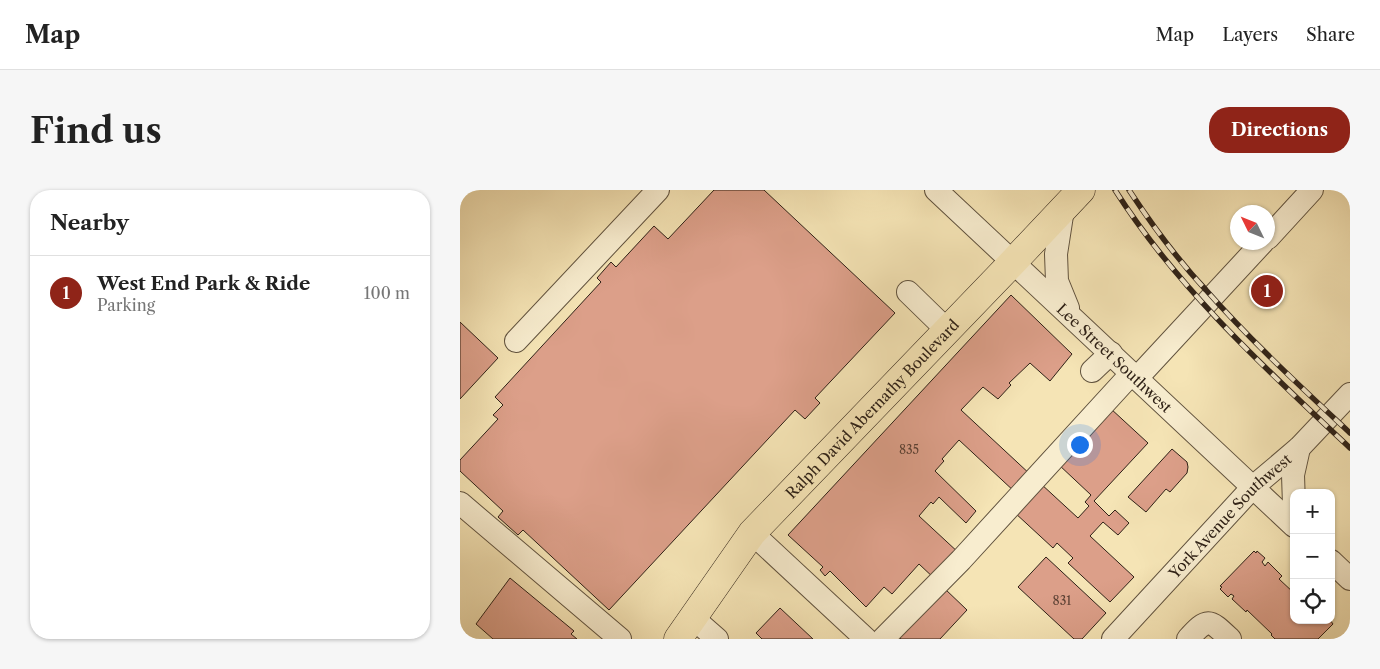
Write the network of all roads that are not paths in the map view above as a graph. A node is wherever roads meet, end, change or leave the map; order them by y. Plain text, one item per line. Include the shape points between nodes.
1 (658, 190) edge
2 (936, 190) edge
3 (1312, 190) edge
4 (1072, 199) edge
5 (1275, 230) edge
6 (1255, 250) edge
7 (1014, 262) junction
8 (908, 292) dead end
9 (1071, 316) junction
10 (947, 330) junction
11 (516, 342) dead end
12 (1111, 353) junction
13 (1092, 371) dead end
14 (1135, 376) junction
15 (1350, 394) edge
16 (1299, 448) junction
17 (1253, 487) junction
18 (1293, 489) edge
19 (460, 503) edge
20 (1290, 522) edge
21 (752, 533) junction
22 (1335, 565) edge
23 (1350, 579) edge
24 (685, 633) edge
25 (620, 639) edge
26 (717, 639) edge
27 (866, 639) edge
28 (883, 639) edge
29 (1113, 639) edge
30 (1188, 639) edge
31 (1230, 639) edge

1 - 11 street
2 - 7 street, Lee Street Southwest
3 - 5 street
4 - 7 main road, Ralph David Abernathy Boulevard
4 - 9 street via 1056,254 1057,281
6 - 14 street
7 - 9 street, Lee Street Southwest
7 - 10 main road, Ralph David Abernathy Boulevard
8 - 10 street
9 - 12 street, Lee Street Southwest
10 - 21 main road, Ralph David Abernathy Boulevard
12 - 13 street
12 - 14 street, Lee Street Southwest
14 - 17 street, Lee Street Southwest
14 - 28 street
15 - 16 street, York Avenue Southwest
16 - 17 street, York Avenue Southwest
16 - 18 street
17 - 20 street, Lee Street Southwest
17 - 29 street, York Avenue Southwest
19 - 25 street
21 - 24 main road, Ralph David Abernathy Boulevard
21 - 27 street
22 - 23 street
24 - 26 street
30 - 31 street via 1201,624 1210,623

